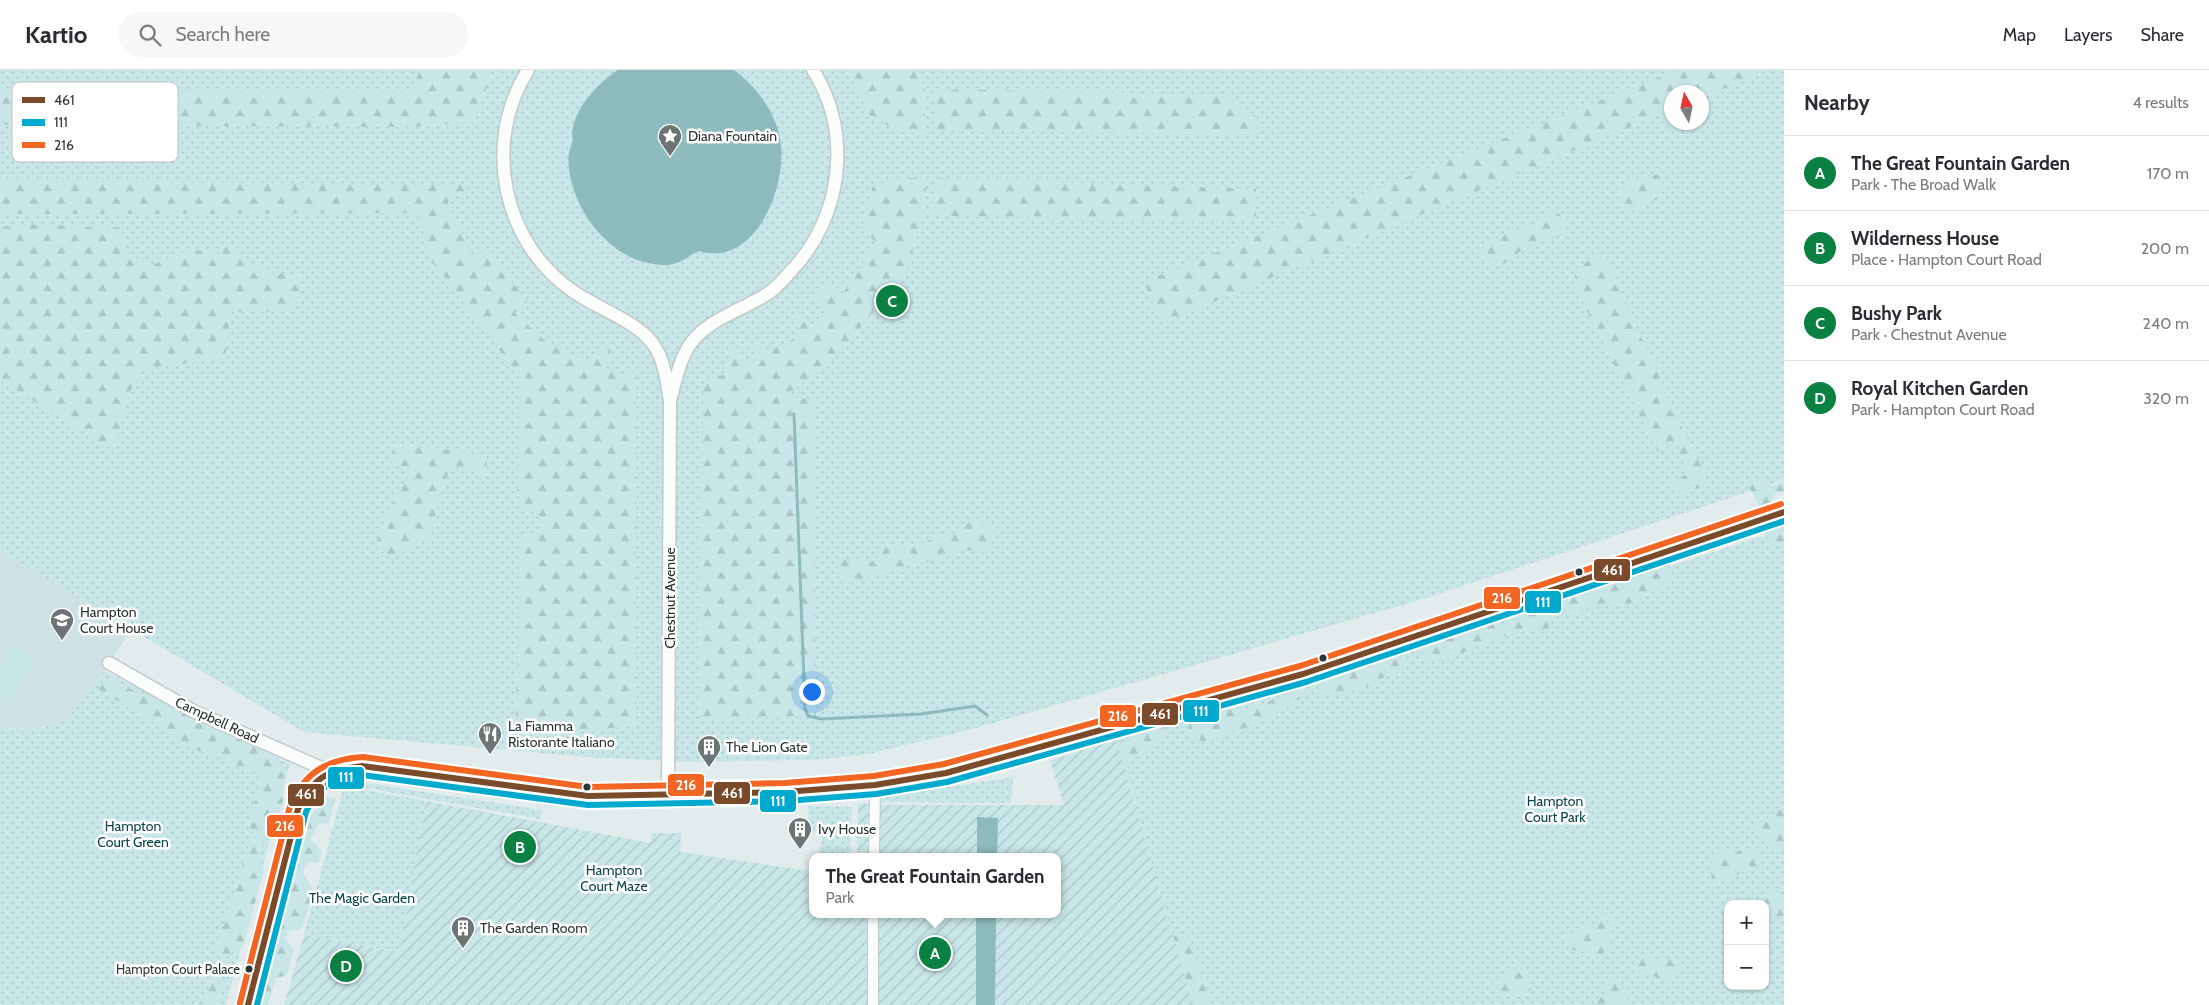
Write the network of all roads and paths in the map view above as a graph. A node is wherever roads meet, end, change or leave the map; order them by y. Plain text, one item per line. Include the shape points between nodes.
1 (528, 70) edge
2 (814, 70) edge
3 (659, 356) junction
4 (684, 358) junction
5 (670, 402) junction
6 (1784, 512) edge
7 (109, 663) dead end
8 (328, 771) junction
9 (875, 785) junction
10 (668, 795) junction
11 (874, 853) edge
12 (873, 918) edge
13 (248, 1005) edge
14 (873, 1005) edge

1 - 3 street, Chestnut Avenue via 509,111 502,149 505,184 514,218 532,250 556,278 573,292 645,335
2 - 4 street, Chestnut Avenue via 831,111 838,156 834,193 816,238 809,252 771,291 707,329 691,343
3 - 4 street via 669,360
3 - 5 street, Chestnut Avenue
4 - 5 street, Chestnut Avenue
5 - 10 street, Chestnut Avenue
6 - 9 main road via 1303,674 946,772
7 - 8 street, Campbell Road via 193,711
8 - 10 main road via 362,766 588,796
8 - 13 main road via 307,790 300,805
9 - 10 main road via 753,794
9 - 11 street
12 - 14 street

